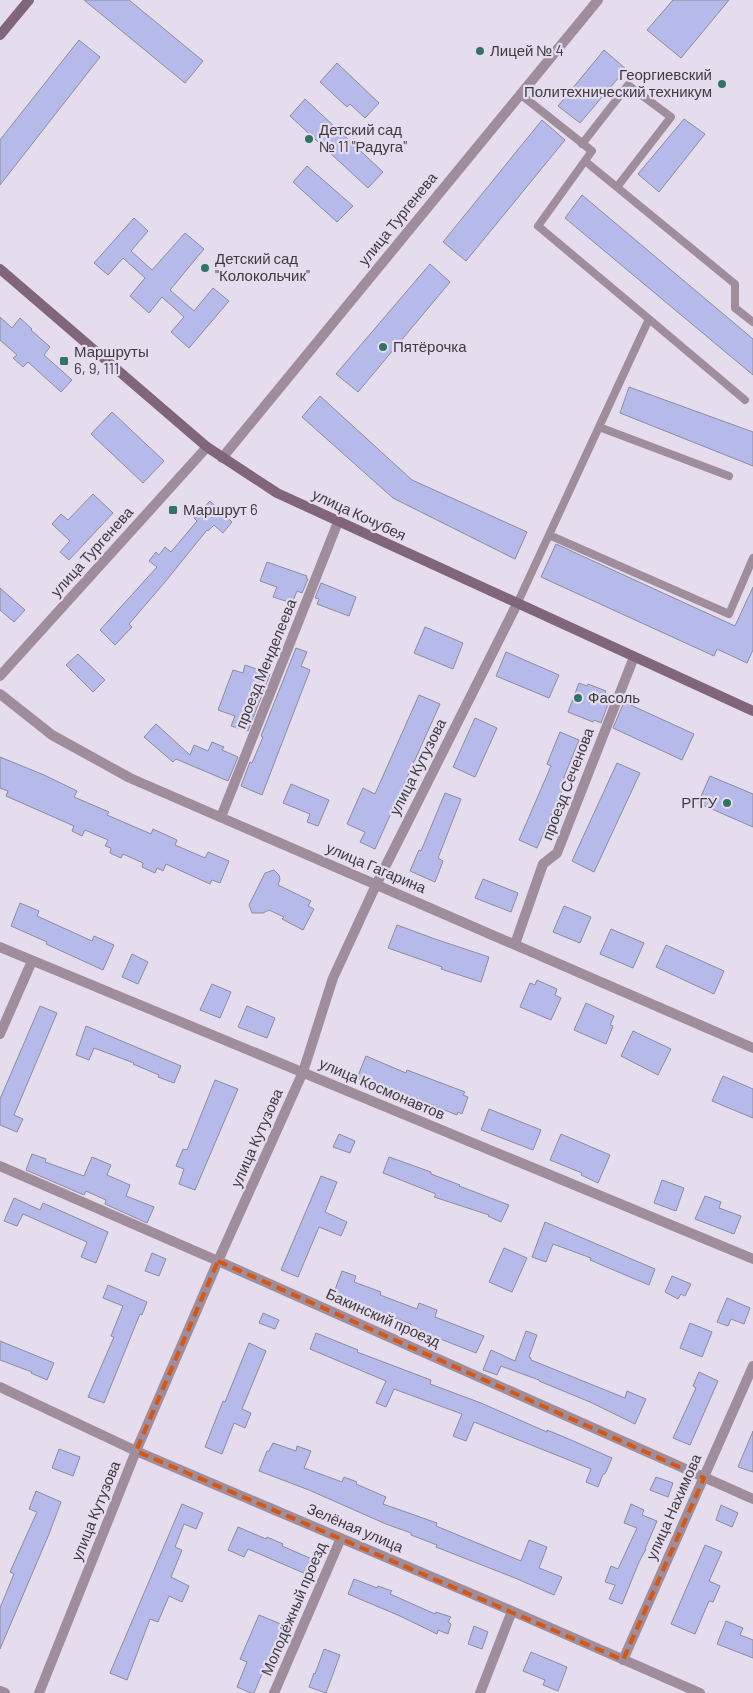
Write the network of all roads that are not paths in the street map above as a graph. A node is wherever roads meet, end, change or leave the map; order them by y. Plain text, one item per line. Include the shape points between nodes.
1 (29, 0) edge
2 (598, 0) edge
3 (0, 35) edge
4 (520, 94) junction
5 (582, 144) junction
6 (585, 161) junction
7 (617, 187) junction
8 (0, 269) edge
9 (649, 319) junction
10 (753, 322) edge
11 (745, 400) dead end
12 (599, 428) junction
13 (207, 447) junction
14 (222, 458) junction
15 (730, 476) dead end
16 (338, 522) junction
17 (549, 535) junction
18 (753, 558) edge
19 (517, 604) junction
20 (634, 657) junction
21 (0, 676) edge
22 (0, 694) edge
23 (753, 711) edge
24 (221, 817) junction
25 (376, 885) junction
26 (515, 944) junction
27 (0, 947) edge
28 (32, 961) junction
29 (0, 1034) edge
30 (753, 1048) edge
31 (303, 1072) junction
32 (0, 1166) edge
33 (753, 1259) edge
34 (218, 1261) junction
35 (753, 1366) edge
36 (0, 1387) edge
37 (136, 1451) junction
38 (704, 1478) junction
39 (753, 1499) edge
40 (341, 1538) junction
41 (512, 1611) junction
42 (623, 1660) junction
43 (0, 1691) edge
44 (5, 1693) edge
45 (39, 1693) edge
46 (274, 1693) edge
47 (480, 1693) edge
48 (700, 1693) edge

1 - 3 main road
2 - 4 street, улица Тургенева
4 - 5 lane
4 - 14 street, улица Тургенева
5 - 6 lane via 592,151
5 - 7 lane via 628,85 671,118
6 - 7 lane
6 - 9 lane via 538,226
7 - 10 lane via 735,284 735,308
8 - 13 main road, улица Кочубея
9 - 11 lane
9 - 12 lane
12 - 15 lane
12 - 17 lane
13 - 14 main road, улица Кочубея
13 - 21 street, улица Тургенева
14 - 16 main road, улица Кочубея via 277,493
16 - 19 main road, улица Кочубея
16 - 24 street, проезд Менделеева
17 - 18 lane via 728,614
17 - 19 lane
19 - 20 main road, улица Кочубея
19 - 25 street, улица Кутузова
20 - 23 main road, улица Кочубея
20 - 26 street, проезд Сеченова via 557,853 543,864
22 - 24 street, улица Гагарина via 52,735 130,778
24 - 25 street, улица Гагарина
25 - 26 street, улица Гагарина
25 - 31 street, улица Кутузова via 333,978
26 - 30 street, улица Гагарина
27 - 28 street, улица Космонавтов
28 - 29 street
28 - 31 street, улица Космонавтов
31 - 33 street, улица Космонавтов
31 - 34 street, улица Кутузова
32 - 34 street, Бакинский проезд
34 - 37 street, улица Кутузова
34 - 38 street, Бакинский проезд
35 - 38 street, улица Нахимова
36 - 37 street, Зелёная улица
37 - 40 street, Зелёная улица
37 - 45 street, улица Кутузова
38 - 39 street, Бакинский проезд
38 - 42 street, улица Нахимова
40 - 41 street, Зелёная улица
40 - 46 street, Молодёжный проезд
41 - 42 street, Зелёная улица
41 - 47 street
42 - 48 street, Зелёная улица
43 - 44 street

